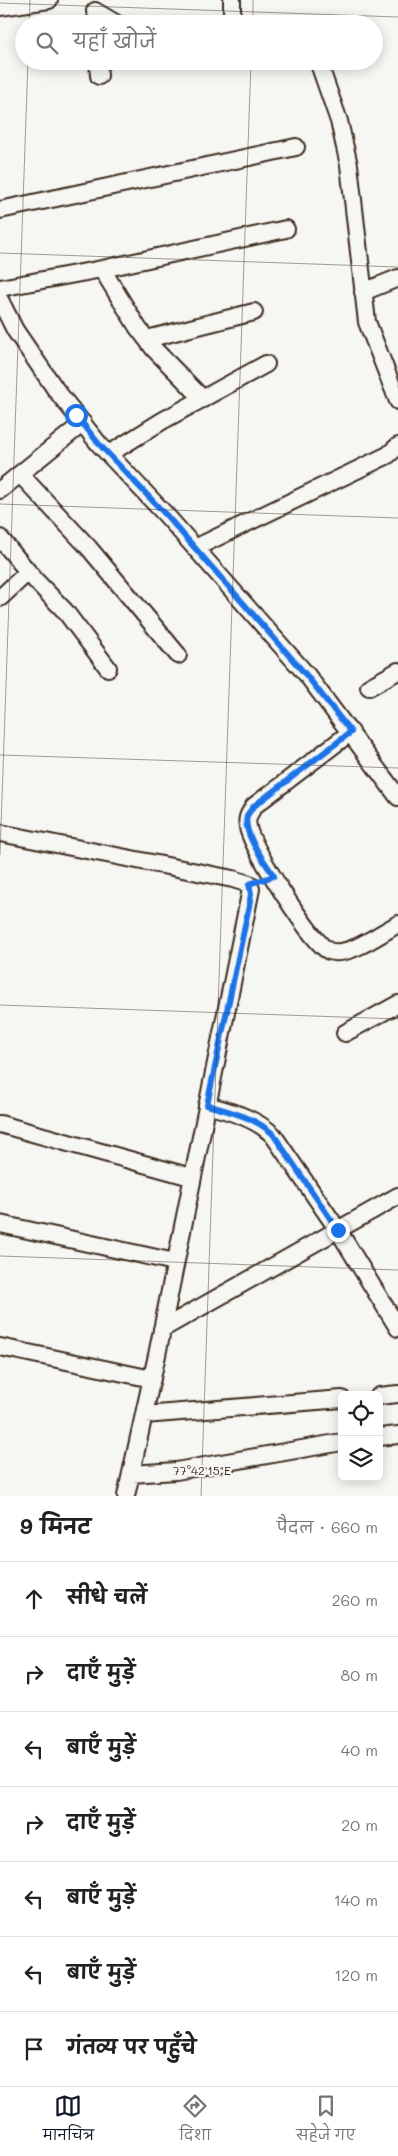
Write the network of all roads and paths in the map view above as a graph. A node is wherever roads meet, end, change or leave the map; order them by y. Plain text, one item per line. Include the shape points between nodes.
1 (49, 0) edge
2 (232, 0) edge
3 (0, 7) edge
4 (232, 15) edge
5 (321, 70) edge
6 (296, 147) dead end
7 (0, 210) edge
8 (286, 229) dead end
9 (102, 269) junction
10 (398, 278) edge
11 (0, 288) edge
12 (364, 292) junction
13 (0, 300) edge
14 (254, 312) dead end
15 (147, 339) junction
16 (266, 364) dead end
17 (203, 399) junction
18 (398, 401) edge
19 (83, 424) junction
20 (397, 448) edge
21 (109, 454) junction
22 (20, 474) junction
23 (0, 490) edge
24 (0, 538) edge
25 (195, 548) junction
26 (28, 572) junction
27 (0, 598) edge
28 (178, 655) dead end
29 (108, 668) dead end
30 (398, 671) edge
31 (369, 687) dead end
32 (351, 732) junction
33 (398, 797) edge
34 (0, 832) edge
35 (274, 876) junction
36 (249, 884) junction
37 (398, 924) edge
38 (398, 1004) edge
39 (345, 1032) dead end
40 (207, 1105) junction
41 (0, 1124) edge
42 (191, 1178) junction
43 (398, 1196) edge
44 (0, 1224) edge
45 (338, 1230) junction
46 (175, 1262) junction
47 (398, 1328) edge
48 (162, 1329) junction
49 (0, 1347) edge
50 (152, 1379) junction
51 (398, 1394) edge
52 (383, 1396) edge
53 (338, 1399) edge
54 (144, 1416) junction
55 (398, 1435) edge
56 (383, 1437) edge
57 (338, 1443) edge
58 (131, 1474) junction
59 (126, 1496) edge

1 - 3 street
2 - 4 street
5 - 12 street via 339,121 349,165
6 - 7 street
8 - 9 street
9 - 11 street
9 - 15 street
10 - 12 street
12 - 18 street via 367,322
13 - 19 street via 35,360
14 - 15 street
15 - 17 street
16 - 17 street
17 - 21 street
19 - 21 street
19 - 22 street
20 - 25 street via 388,456
21 - 25 street
22 - 23 street
22 - 28 street via 89,548
24 - 26 street
25 - 32 street via 307,676
26 - 27 street
26 - 29 street via 65,612
30 - 31 street
32 - 33 street
32 - 35 street via 254,806 247,816 252,840
34 - 36 street
35 - 36 street
35 - 37 street via 318,943 328,950 351,950
36 - 40 street via 249,906
38 - 39 street
40 - 42 street
40 - 45 street via 252,1120 273,1134
41 - 42 street
42 - 46 street
43 - 45 street
44 - 46 street
45 - 47 street
45 - 48 street
46 - 48 street
48 - 50 street
49 - 50 street
50 - 54 street
51 - 52 street
53 - 54 street
54 - 58 street
55 - 56 street
57 - 58 street via 176,1471
58 - 59 street

